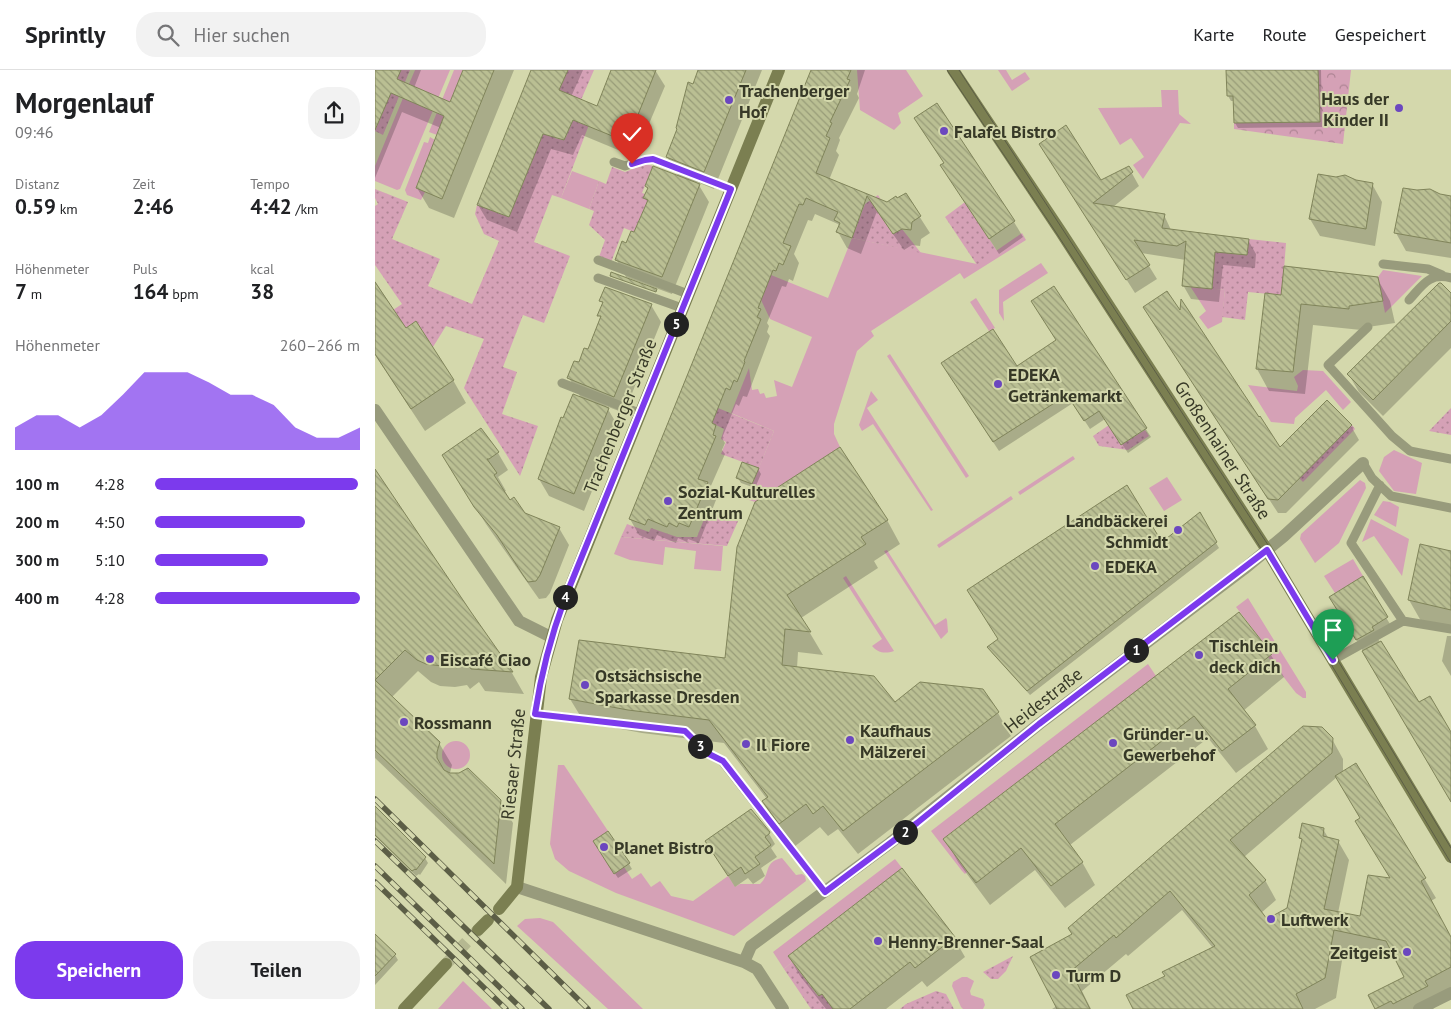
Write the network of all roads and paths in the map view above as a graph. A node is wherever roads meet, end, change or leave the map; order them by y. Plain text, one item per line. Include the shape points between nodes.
1 (779, 70) edge
2 (953, 70) edge
3 (614, 162) dead end
4 (731, 189) junction
5 (598, 260) dead end
6 (1383, 264) dead end
7 (1446, 276) edge
8 (598, 278) dead end
9 (688, 294) junction
10 (1409, 300) dead end
11 (682, 308) junction
12 (1368, 327) dead end
13 (562, 382) dead end
14 (375, 410) edge
15 (639, 413) junction
16 (1451, 459) edge
17 (1363, 463) joint
18 (1380, 485) junction
19 (1451, 508) edge
20 (1267, 550) junction
21 (1403, 621) junction
22 (1451, 629) edge
23 (551, 636) junction
24 (1333, 660) junction
25 (535, 714) junction
26 (1451, 857) edge
27 (517, 887) junction
28 (825, 892) junction
29 (499, 909) dead end
30 (488, 920) dead end
31 (479, 930) tunnel mouth
32 (744, 962) junction
33 (445, 964) tunnel mouth
34 (1451, 993) edge
35 (404, 1009) edge
36 (783, 1009) edge
37 (1419, 1009) edge

1 - 4 street, Trachenberger Straße
2 - 20 street, Großenhainer Straße
3 - 4 lane via 625,166 653,159
4 - 9 street, Trachenberger Straße
5 - 9 lane
6 - 7 lane via 1428,269
7 - 10 lane via 1430,278
8 - 11 lane
9 - 11 street, Trachenberger Straße
11 - 15 street, Trachenberger Straße
12 - 16 lane via 1328,365 1410,451
13 - 15 lane
14 - 23 street via 519,621
15 - 23 street, Trachenberger Straße
17 - 18 lane
17 - 20 street, Heidestraße
18 - 19 lane via 1391,496
18 - 21 lane via 1351,543
20 - 24 street, Großenhainer Straße
20 - 28 street, Heidestraße
21 - 22 lane
21 - 24 lane
23 - 25 street, Riesaer Straße
24 - 26 street, Großenhainer Straße
25 - 27 street, Riesaer Straße
25 - 28 lane via 685,731 707,753 723,761
27 - 29 street
27 - 32 street
28 - 32 street, Heidestraße via 751,946
30 - 31 street
32 - 36 street via 757,969
33 - 35 street
34 - 37 street

